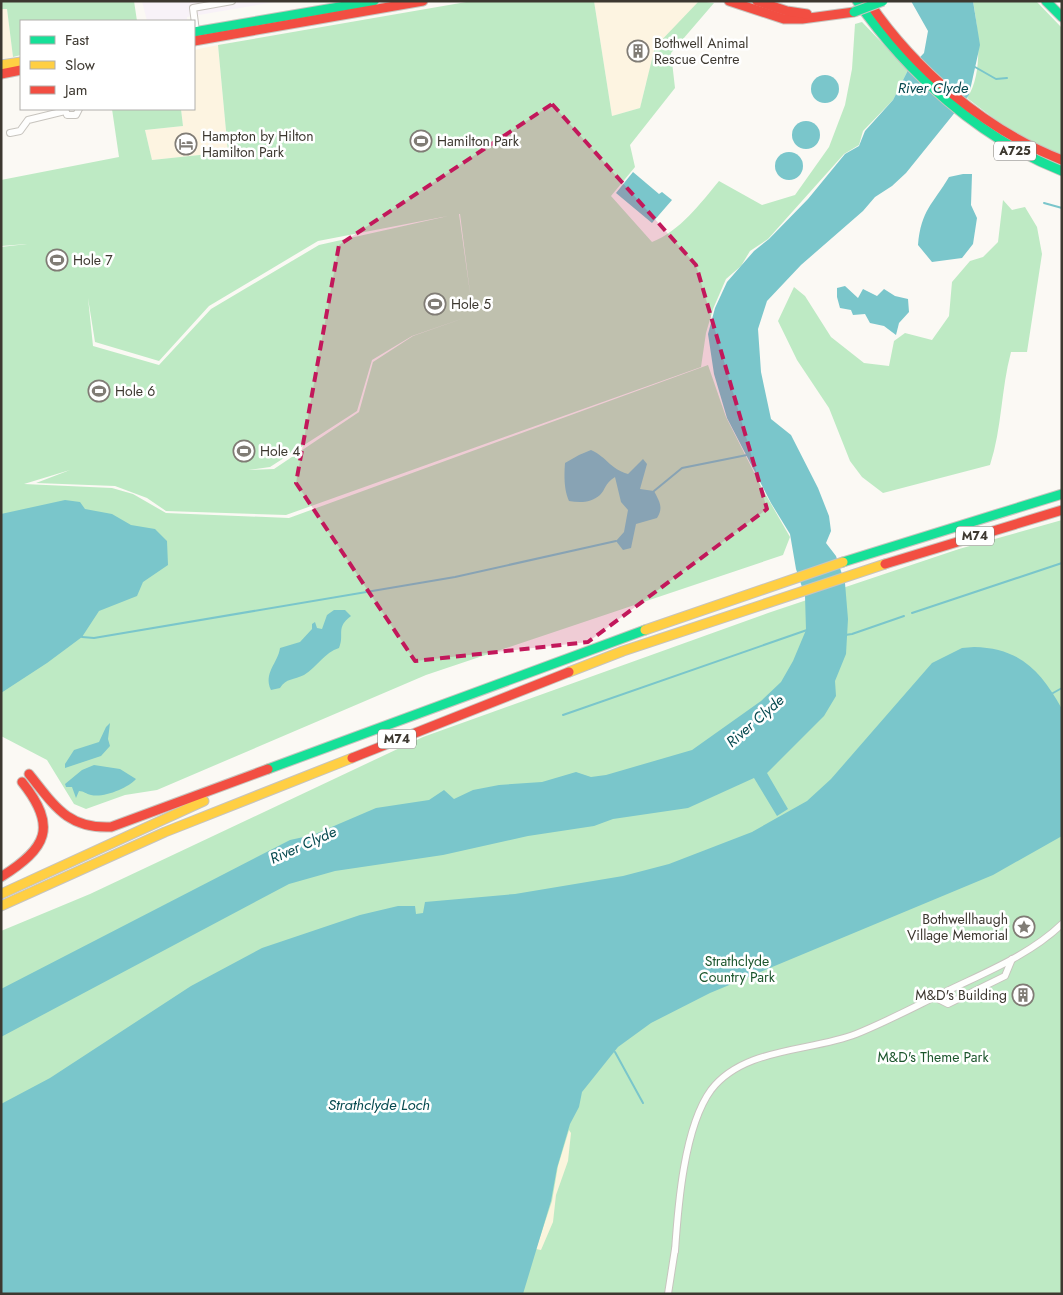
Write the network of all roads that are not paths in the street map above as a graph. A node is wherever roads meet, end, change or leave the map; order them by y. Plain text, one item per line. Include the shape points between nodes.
1 (232, 1) edge
2 (374, 1) edge
3 (423, 1) edge
4 (729, 1) edge
5 (757, 1) edge
6 (857, 1) edge
7 (868, 1) edge
8 (883, 1) edge
9 (1046, 1) edge
10 (1057, 1) edge
11 (1062, 6) edge
12 (819, 16) junction
13 (1062, 17) edge
14 (194, 20) edge
15 (195, 36) edge
16 (901, 49) junction
17 (20, 62) edge
18 (1, 65) edge
19 (20, 70) edge
20 (1, 74) edge
21 (65, 110) edge
22 (78, 110) edge
23 (976, 119) junction
24 (10, 133) dead end
25 (1062, 160) edge
26 (1062, 171) edge
27 (1059, 494) edge
28 (1061, 511) edge
29 (288, 763) junction
30 (29, 774) dead end
31 (22, 782) dead end
32 (1, 877) edge
33 (1, 894) edge
34 (1, 906) edge
35 (1062, 924) edge
36 (1012, 959) junction
37 (934, 997) junction
38 (697, 1117) junction
39 (675, 1251) junction
40 (668, 1294) edge

1 - 14 street via 193,8
2 - 15 main road
3 - 15 main road
4 - 12 main road via 784,19
5 - 12 main road via 786,11
6 - 16 main road, A725 via 880,33
7 - 16 main road, A725
8 - 12 main road, bridge via 854,12
9 - 13 main road
10 - 11 main road
16 - 23 main road, A725
17 - 18 main road
19 - 20 main road
21 - 22 street via 72,117
21 - 24 street via 28,120 20,130
23 - 25 main road, A725
23 - 26 main road, A725 via 1014,151
27 - 29 main road, M74 via 753,591
28 - 34 main road, M74 via 890,562 623,651 165,832
29 - 30 main road via 99,829 85,827 63,816
29 - 33 main road, M74
31 - 32 main road via 36,797 43,812 45,830 37,851
35 - 36 street
36 - 37 street
36 - 37 street via 1006,976 948,1004
37 - 38 street via 856,1034 741,1066 712,1089
38 - 39 street
38 - 39 street via 692,1128
39 - 40 street

